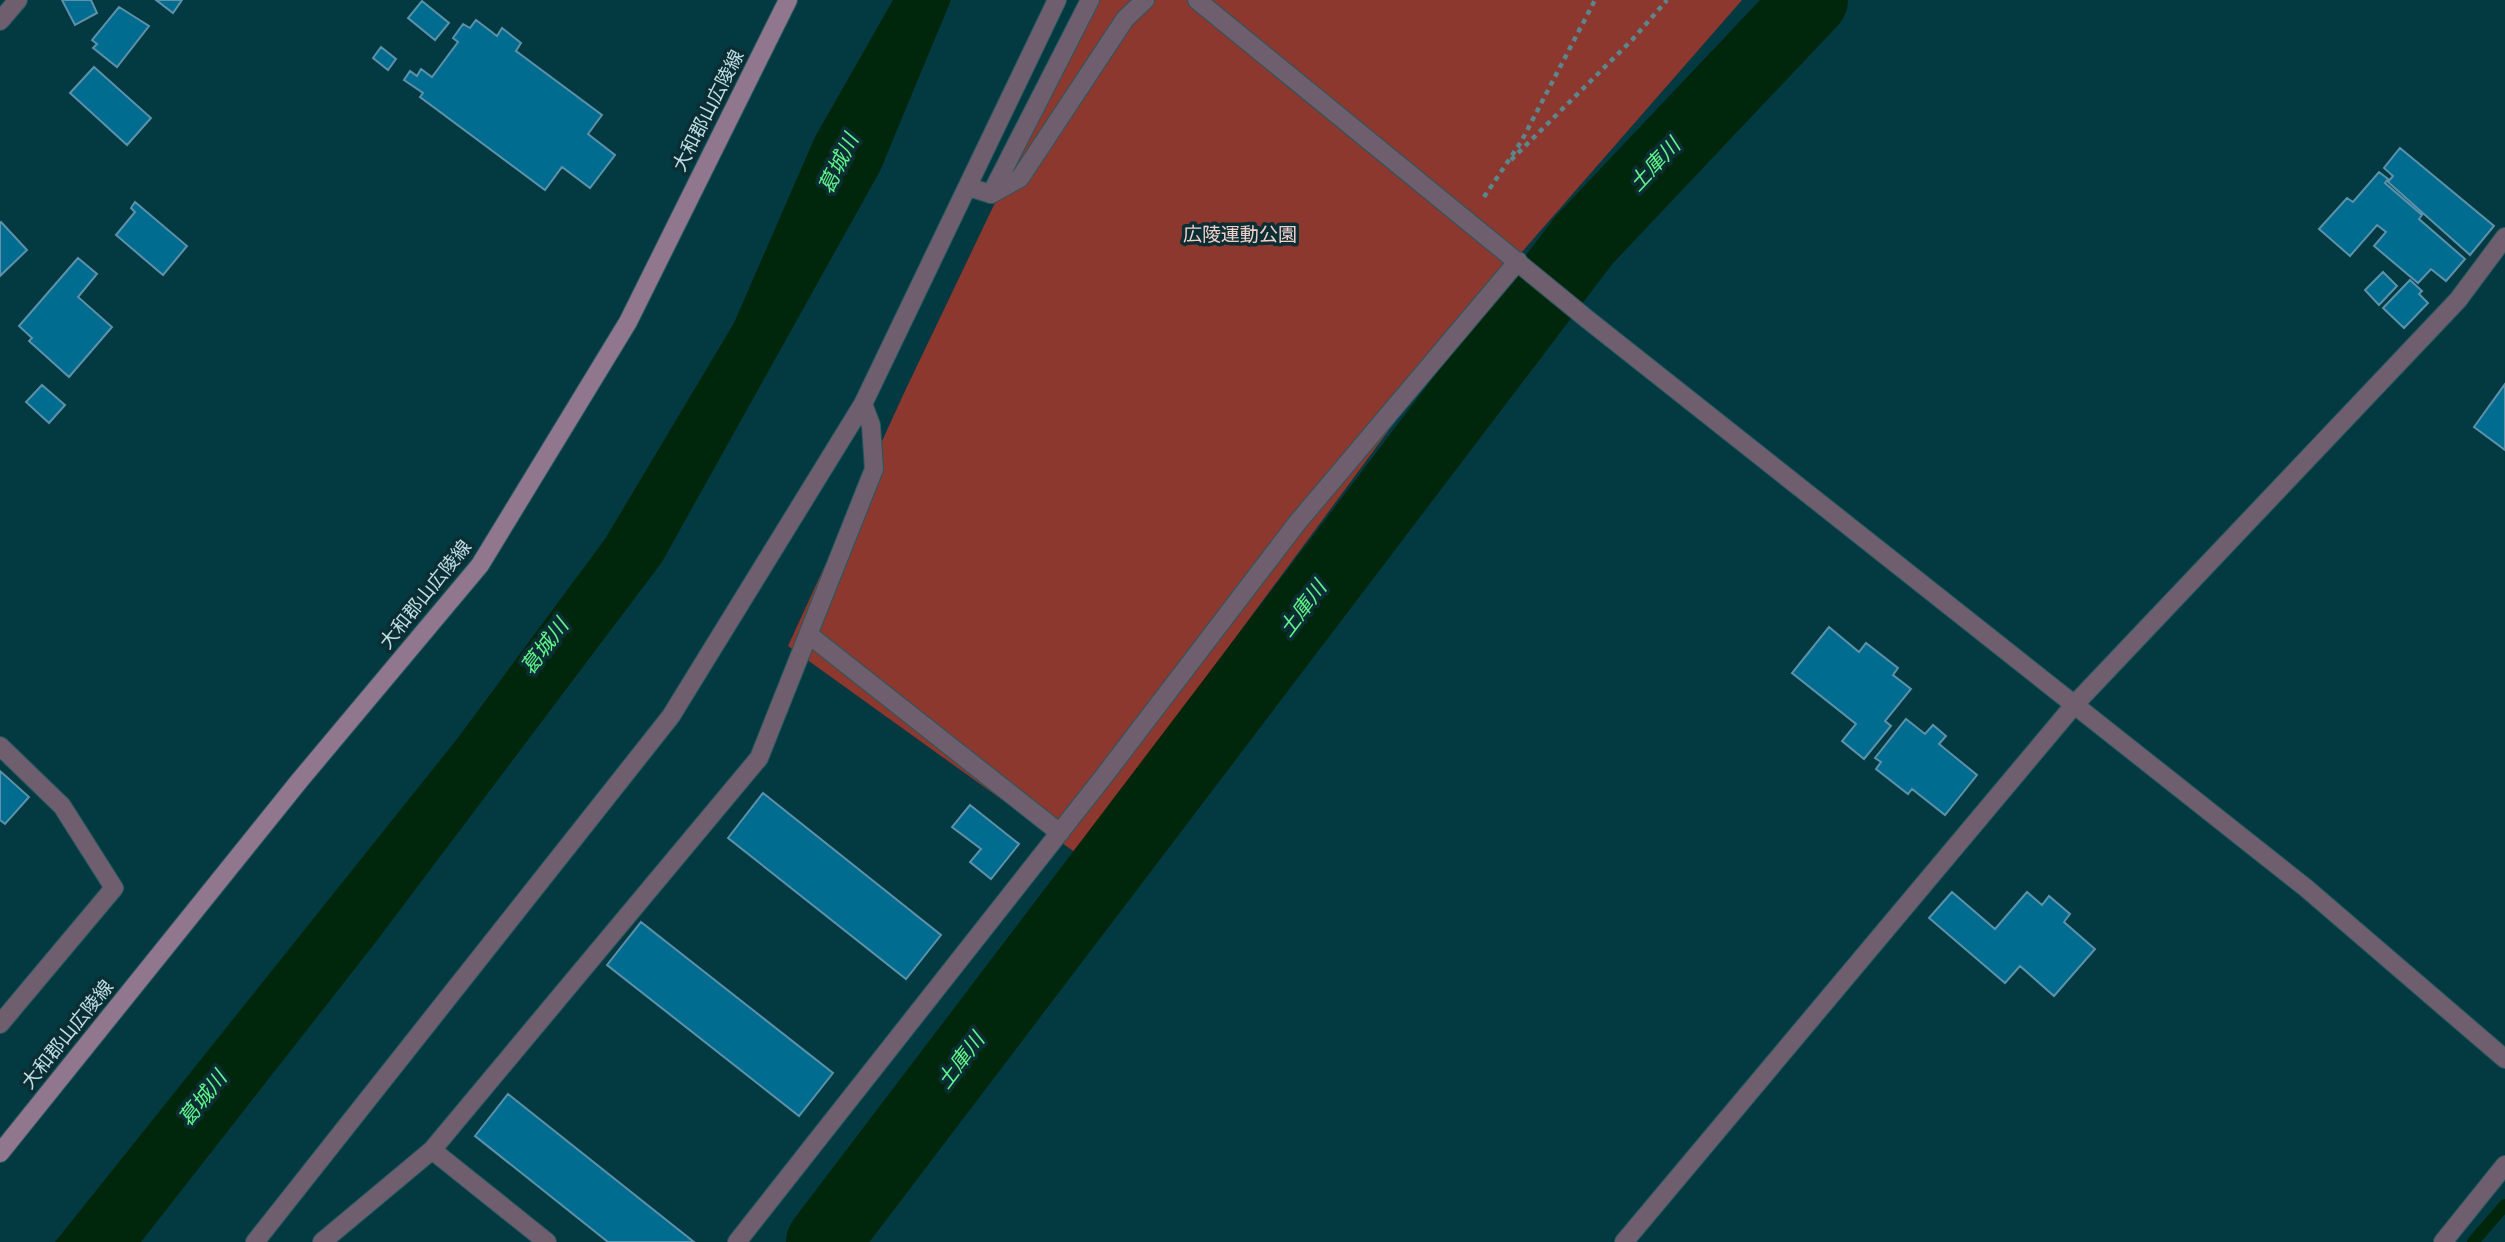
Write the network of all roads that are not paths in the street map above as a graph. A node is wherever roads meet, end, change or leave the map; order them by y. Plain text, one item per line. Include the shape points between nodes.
1 (18, 0) edge
2 (788, 0) edge
3 (1056, 0) edge
4 (1090, 0) edge
5 (1145, 0) edge
6 (1197, 0) edge
7 (0, 20) edge
8 (968, 187) junction
9 (991, 194) junction
10 (2505, 237) edge
11 (1518, 261) junction
12 (863, 404) junction
13 (808, 634) junction
14 (2076, 704) junction
15 (0, 747) edge
16 (1060, 832) junction
17 (0, 1024) edge
18 (2505, 1059) edge
19 (432, 1150) junction
20 (0, 1153) edge
21 (2505, 1165) edge
22 (255, 1242) edge
23 (322, 1242) edge
24 (547, 1242) edge
25 (737, 1242) edge
26 (1624, 1242) edge
27 (2443, 1242) edge

1 - 7 street
2 - 20 main road, 大和郡山広陵線 via 628,322 480,565
3 - 8 street
4 - 9 street
5 - 9 street via 1125,19 1020,178
6 - 11 street
8 - 9 street
8 - 12 street
10 - 14 street via 2458,300
11 - 14 street
11 - 16 street via 1297,523
12 - 13 street via 871,425 874,469
12 - 22 street via 671,716
13 - 16 street
13 - 19 street via 759,758
14 - 18 street via 2306,888
14 - 26 street
15 - 17 street via 62,806 114,888
16 - 25 street
19 - 23 street
19 - 24 street
21 - 27 street

